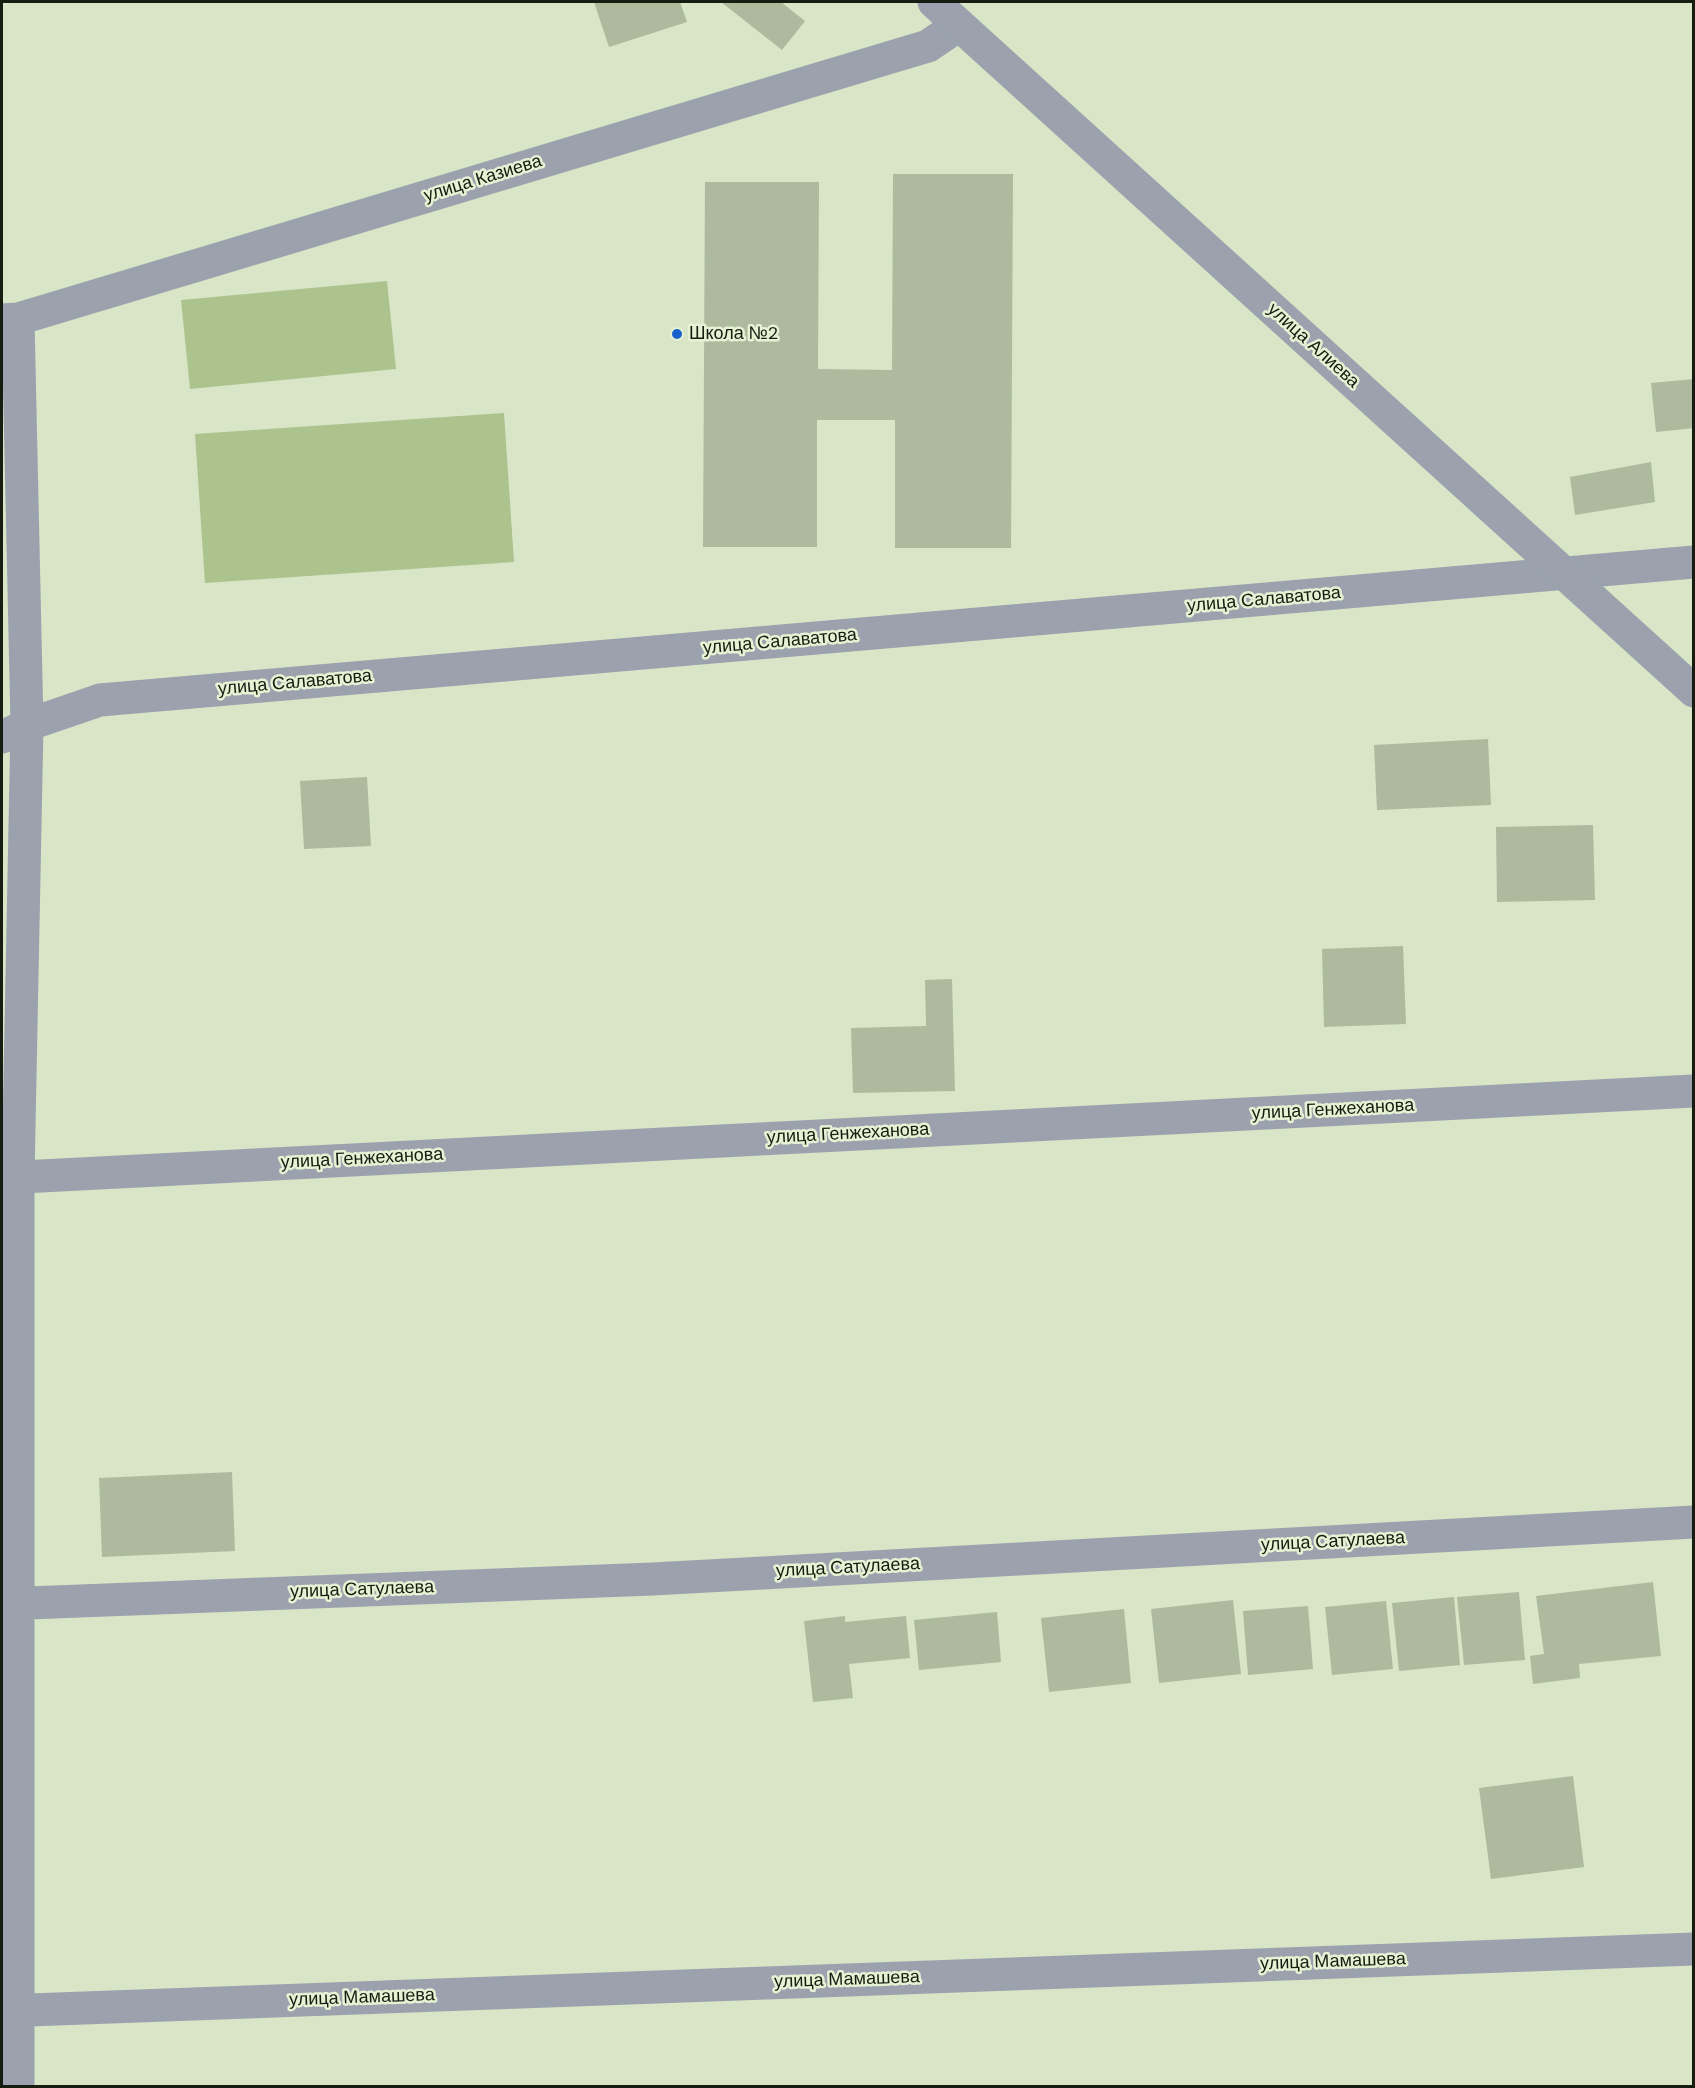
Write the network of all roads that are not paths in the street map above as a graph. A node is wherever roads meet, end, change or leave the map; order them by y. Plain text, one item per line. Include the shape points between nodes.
1 (933, 2) edge
2 (959, 24) junction
3 (10, 320) edge
4 (1694, 562) edge
5 (1564, 575) junction
6 (1694, 691) edge
7 (14, 731) edge
8 (1694, 1091) edge
9 (10, 1177) edge
10 (1694, 1522) edge
11 (10, 1604) edge
12 (1694, 1949) edge
13 (10, 2011) edge
14 (18, 2086) edge

1 - 2 street, улица Алиева
2 - 3 street, улица Казиева via 928,46
2 - 5 street, улица Алиева
3 - 7 street
4 - 5 street, улица Салаватова
5 - 6 street, улица Алиева
5 - 7 street, улица Салаватова via 100,700
7 - 9 street
8 - 9 street, улица Генжеханова
9 - 11 street
10 - 11 street, улица Сатулаева via 653,1579
11 - 13 street
12 - 13 street, улица Мамашева
13 - 14 street

